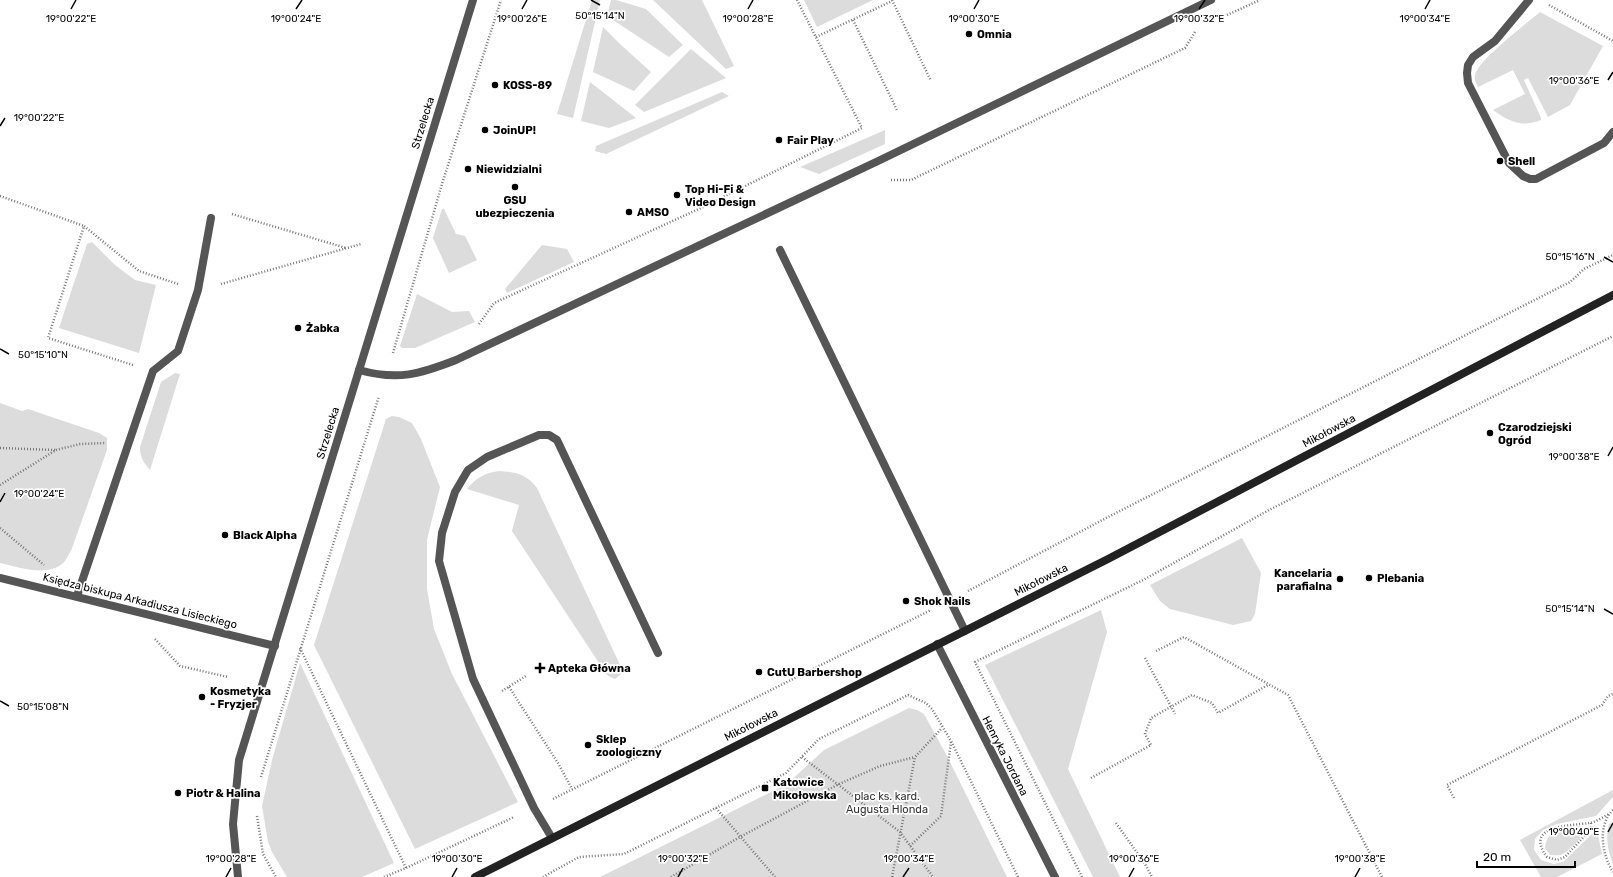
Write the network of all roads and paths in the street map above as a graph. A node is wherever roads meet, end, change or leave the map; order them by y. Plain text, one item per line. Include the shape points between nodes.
1 (473, 0) edge
2 (501, 0) edge
3 (797, 0) edge
4 (892, 0) edge
5 (1211, 0) edge
6 (1529, 0) edge
7 (1546, 4) dead end
8 (853, 20) junction
9 (816, 37) junction
10 (1613, 41) edge
11 (931, 81) dead end
12 (897, 110) dead end
13 (1613, 132) edge
14 (0, 196) edge
15 (228, 213) dead end
16 (211, 218) dead end
17 (84, 226) junction
18 (361, 244) dead end
19 (347, 248) junction
20 (780, 250) dead end
21 (1613, 255) edge
22 (162, 280) dead end
23 (198, 290) junction
24 (1613, 295) edge
25 (474, 326) dead end
26 (1613, 336) edge
27 (400, 354) dead end
28 (139, 367) dead end
29 (359, 370) junction
30 (386, 376) junction
31 (113, 443) dead end
32 (0, 448) edge
33 (56, 450) junction
34 (0, 485) edge
35 (0, 528) edge
36 (236, 530) dead end
37 (267, 539) dead end
38 (49, 569) dead end
39 (0, 578) edge
40 (77, 596) junction
41 (950, 600) junction
42 (965, 631) junction
43 (154, 637) dead end
44 (937, 644) junction
45 (275, 646) junction
46 (300, 648) junction
47 (1156, 651) dead end
48 (658, 653) dead end
49 (1145, 658) dead end
50 (526, 676) dead end
51 (228, 677) dead end
52 (1268, 685) junction
53 (509, 686) junction
54 (1613, 694) edge
55 (485, 703) junction
56 (1171, 706) junction
57 (1174, 714) dead end
58 (942, 728) junction
59 (951, 741) junction
60 (802, 757) junction
61 (915, 757) junction
62 (1091, 778) dead end
63 (260, 782) dead end
64 (837, 785) junction
65 (572, 789) junction
66 (1454, 798) dead end
67 (534, 808) junction
68 (716, 808) junction
69 (257, 810) dead end
70 (1613, 810) edge
71 (1609, 814) junction
72 (1116, 823) dead end
73 (1591, 823) junction
74 (900, 832) junction
75 (740, 837) junction
76 (552, 838) junction
77 (910, 846) junction
78 (406, 868) junction
79 (1613, 872) edge
80 (238, 877) edge
81 (276, 877) edge
82 (384, 877) edge
83 (475, 877) edge
84 (543, 877) edge
85 (671, 877) edge
86 (775, 877) edge
87 (892, 877) edge
88 (932, 877) edge
89 (1018, 877) edge
90 (1055, 877) edge
91 (1082, 877) edge
92 (1152, 877) edge
93 (1382, 877) edge

1 - 29 street, Strzelecka
2 - 27 path via 426,237 393,354
3 - 9 path
4 - 8 path
4 - 11 path
5 - 30 street via 876,162 456,360 418,374
6 - 13 street via 1495,40 1473,56 1467,73 1468,83 1509,163 1523,176 1536,179 1604,143
7 - 10 path
8 - 9 path
8 - 12 path
9 - 25 path via 862,128 701,208 494,303 480,324
14 - 17 path
15 - 19 path
16 - 23 street
17 - 22 path via 139,271
17 - 28 path via 48,338
18 - 19 path
19 - 23 path
20 - 41 street
21 - 41 path via 1584,269 1570,282
23 - 40 street via 178,351 153,371
24 - 42 main road, Mikołowska
26 - 91 path via 1269,510 1145,579 975,662
29 - 30 street
29 - 45 street, Strzelecka
30 - 46 path
31 - 33 path via 80,444
32 - 33 path
33 - 34 path
35 - 38 path
36 - 37 path
39 - 40 street, Księdza biskupa Arkadiusza Lisieckiego
40 - 45 street, Księdza biskupa Arkadiusza Lisieckiego
41 - 42 street
41 - 65 path
42 - 44 main road, Mikołowska
43 - 51 path via 180,666
44 - 76 main road, Mikołowska
44 - 90 street, Henryka Jordana
45 - 80 street, Strzelecka via 239,760 233,824
46 - 63 path
46 - 78 path
47 - 52 path via 1184,637
48 - 55 street via 557,440 549,435 539,434 487,457 468,470 455,492 442,533 439,562 473,679
49 - 56 path
50 - 53 path
52 - 56 path via 1218,713 1212,703 1192,696
52 - 93 path via 1288,695
53 - 55 path
53 - 65 path
54 - 66 path via 1608,696 1602,705 1447,785
55 - 67 street
56 - 57 path
56 - 62 path via 1151,718 1145,734 1150,745
58 - 59 path
58 - 60 path via 926,703 908,695 819,739
58 - 61 path
59 - 77 path via 941,816
59 - 89 path
60 - 64 path
60 - 68 path via 786,772
61 - 64 path via 880,766
61 - 74 path
64 - 74 path
64 - 75 path
65 - 67 path
67 - 76 street
67 - 78 path
68 - 75 path
68 - 84 path via 624,854 579,857
69 - 81 path via 263,854
70 - 71 path
71 - 73 path
71 - 79 path via 1605,820 1603,836 1609,866
72 - 92 path
73 - 73 path via 1557,827 1544,834 1540,847 1547,857 1557,860 1565,857 1591,829
74 - 77 path
74 - 87 path
75 - 85 path
75 - 86 path
76 - 83 main road, Mikołowska
77 - 88 path
78 - 82 path

